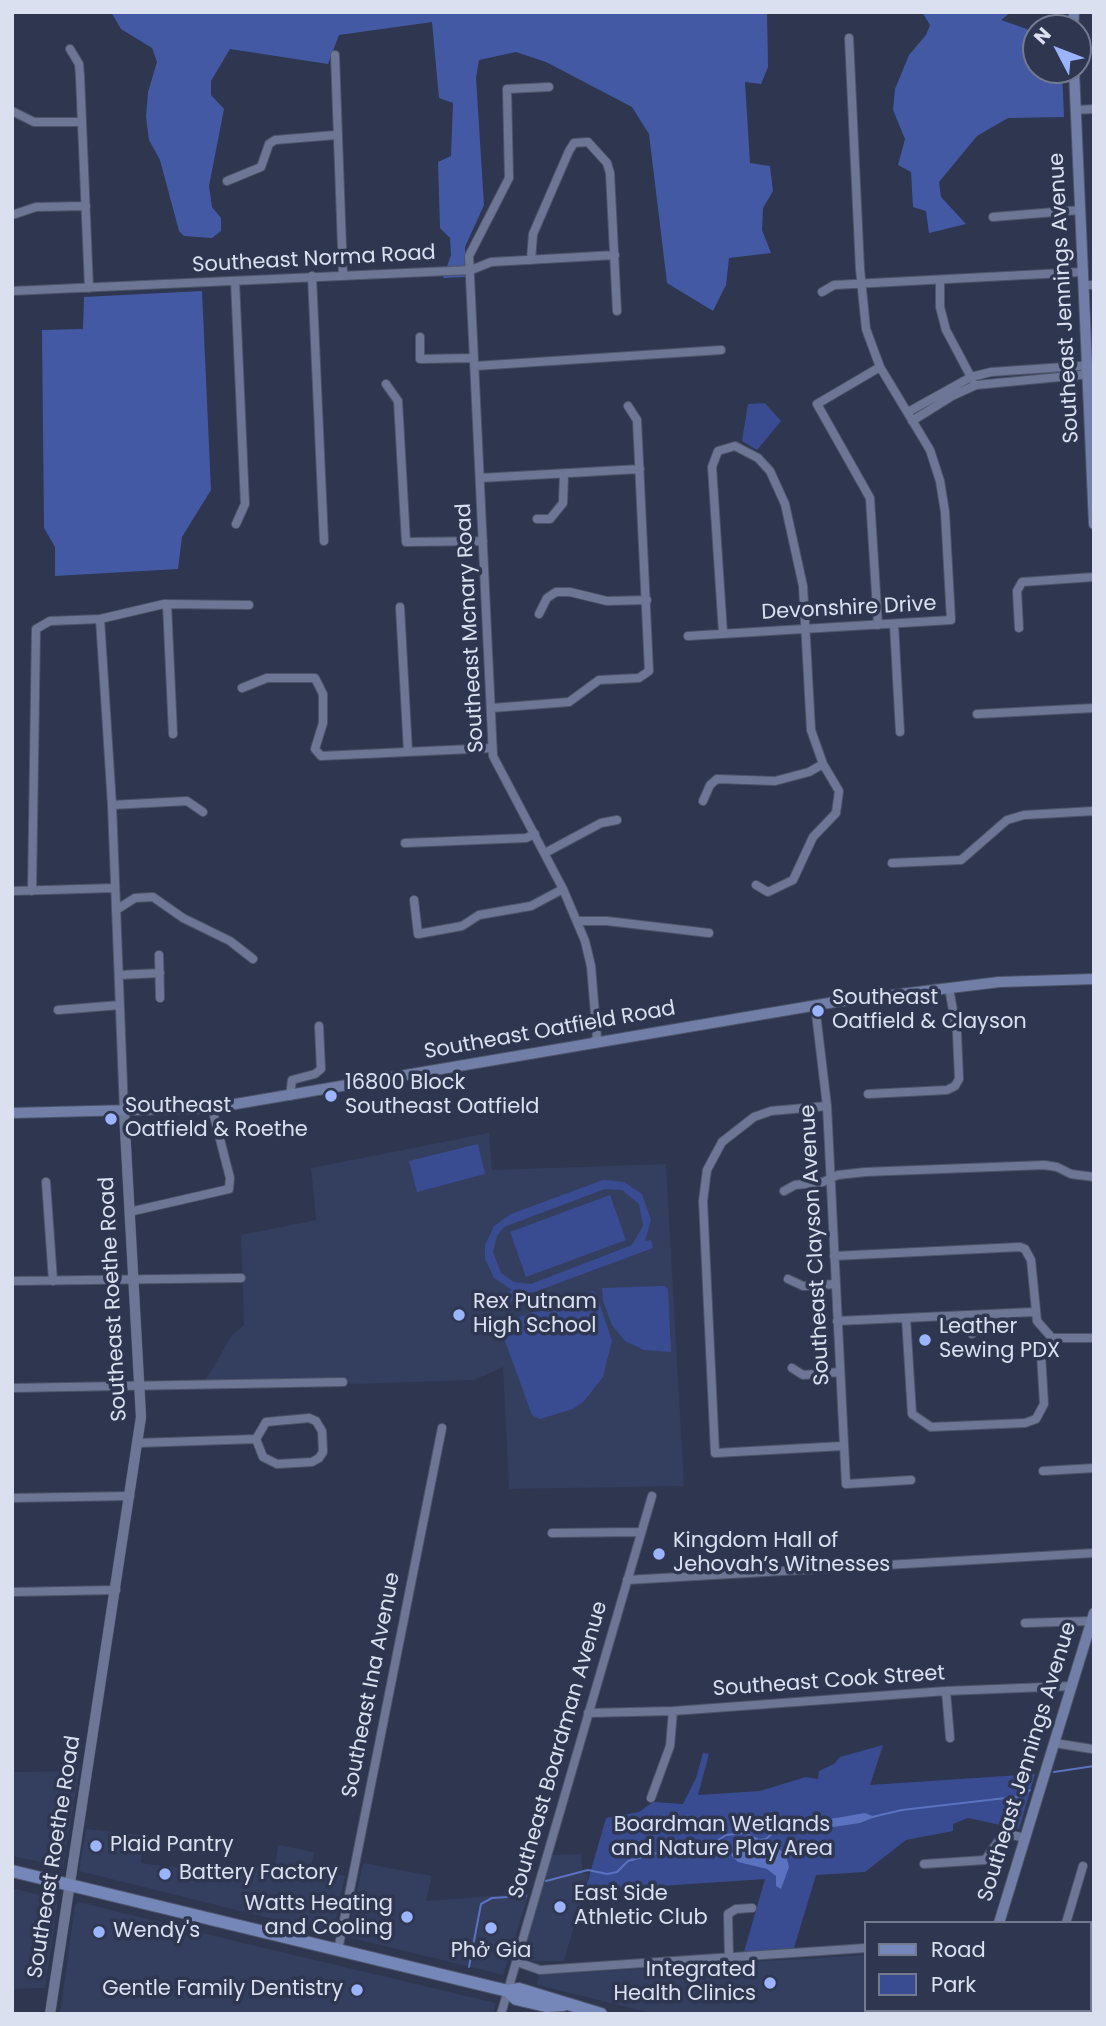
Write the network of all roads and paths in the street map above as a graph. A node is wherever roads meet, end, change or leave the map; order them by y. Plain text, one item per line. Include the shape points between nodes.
1 (849, 38) dead end
2 (69, 49) dead end
3 (334, 55) dead end
4 (1075, 84) edge
5 (549, 86) dead end
6 (1094, 109) edge
7 (1076, 110) junction
8 (12, 111) edge
9 (82, 122) junction
10 (335, 135) junction
11 (227, 181) dead end
12 (86, 206) junction
13 (1080, 210) junction
14 (12, 215) edge
15 (993, 217) dead end
16 (615, 255) junction
17 (531, 261) junction
18 (471, 270) junction
19 (1082, 272) junction
20 (343, 275) junction
21 (312, 276) junction
22 (940, 280) junction
23 (235, 281) junction
24 (862, 283) junction
25 (1088, 285) edge
26 (89, 288) junction
27 (12, 291) edge
28 (822, 292) dead end
29 (617, 311) dead end
30 (420, 337) dead end
31 (721, 350) dead end
32 (474, 362) junction
33 (880, 367) junction
34 (1089, 368) edge
35 (973, 381) junction
36 (386, 384) dead end
37 (628, 406) dead end
38 (910, 416) junction
39 (1092, 458) edge
40 (640, 469) junction
41 (564, 475) junction
42 (480, 478) junction
43 (537, 519) dead end
44 (236, 524) dead end
45 (1094, 524) edge
46 (324, 541) dead end
47 (483, 541) junction
48 (1094, 577) edge
49 (647, 600) junction
50 (167, 604) junction
51 (249, 605) dead end
52 (400, 607) dead end
53 (539, 614) dead end
54 (100, 619) junction
55 (894, 624) junction
56 (878, 625) junction
57 (808, 628) junction
58 (1019, 628) dead end
59 (723, 633) junction
60 (688, 635) dead end
61 (242, 688) dead end
62 (492, 708) junction
63 (1094, 708) edge
64 (976, 714) dead end
65 (900, 732) dead end
66 (173, 734) dead end
67 (492, 748) junction
68 (408, 752) junction
69 (823, 764) junction
70 (703, 801) dead end
71 (112, 805) junction
72 (1094, 811) edge
73 (203, 812) dead end
74 (617, 820) dead end
75 (535, 834) junction
76 (405, 843) dead end
77 (545, 853) junction
78 (892, 863) dead end
79 (756, 885) dead end
80 (115, 888) junction
81 (563, 890) junction
82 (12, 891) edge
83 (32, 891) junction
84 (414, 900) dead end
85 (116, 910) junction
86 (577, 921) junction
87 (709, 933) dead end
88 (159, 955) dead end
89 (253, 960) dead end
90 (160, 973) junction
91 (118, 975) junction
92 (1094, 979) edge
93 (949, 988) junction
94 (160, 998) dead end
95 (120, 1005) junction
96 (815, 1005) junction
97 (58, 1010) dead end
98 (319, 1026) dead end
99 (592, 1044) junction
100 (868, 1094) dead end
101 (290, 1096) junction
102 (827, 1106) junction
103 (212, 1108) junction
104 (124, 1111) junction
105 (12, 1112) edge
106 (1094, 1177) edge
107 (830, 1178) junction
108 (46, 1182) dead end
109 (784, 1191) dead end
110 (130, 1212) junction
111 (834, 1256) junction
112 (241, 1278) dead end
113 (134, 1279) junction
114 (788, 1279) dead end
115 (12, 1281) edge
116 (53, 1281) junction
117 (836, 1284) junction
118 (1034, 1312) junction
119 (971, 1315) junction
120 (906, 1318) junction
121 (837, 1321) junction
122 (972, 1334) dead end
123 (1052, 1338) junction
124 (1094, 1338) edge
125 (792, 1368) dead end
126 (840, 1372) junction
127 (343, 1382) dead end
128 (140, 1386) junction
129 (12, 1388) edge
130 (442, 1428) dead end
131 (256, 1439) junction
132 (138, 1443) junction
133 (843, 1446) junction
134 (1094, 1468) edge
135 (1043, 1471) dead end
136 (911, 1480) dead end
137 (130, 1496) junction
138 (652, 1496) dead end
139 (12, 1498) edge
140 (640, 1532) junction
141 (552, 1533) dead end
142 (1094, 1553) edge
143 (627, 1580) junction
144 (116, 1590) junction
145 (12, 1592) edge
146 (1093, 1617) edge
147 (1025, 1623) dead end
148 (1090, 1637) edge
149 (1072, 1686) junction
150 (946, 1691) junction
151 (673, 1711) junction
152 (588, 1713) junction
153 (950, 1738) dead end
154 (1054, 1743) junction
155 (1092, 1749) dead end
156 (651, 1798) dead end
157 (1025, 1839) junction
158 (924, 1864) dead end
159 (1083, 1866) dead end
160 (12, 1871) edge
161 (71, 1885) junction
162 (752, 1908) dead end
163 (1000, 1921) edge
164 (1067, 1921) edge
165 (864, 1948) edge
166 (338, 1950) junction
167 (729, 1958) junction
168 (517, 1962) junction
169 (508, 1991) junction
170 (50, 2014) edge
171 (501, 2014) edge
172 (601, 2014) edge

1 - 24 street, Devonshire Drive
2 - 9 street via 79,64
3 - 10 street
4 - 7 main road, Southeast Jennings Avenue
5 - 18 street, Southeast Mcnary Road via 507,89 509,178 470,250
6 - 7 street
7 - 13 main road, Southeast Jennings Avenue
8 - 9 street via 34,122
9 - 12 street
10 - 11 street via 275,140 261,167
10 - 20 street
12 - 14 street via 36,207
12 - 26 street
13 - 15 street
13 - 19 main road, Southeast Jennings Avenue
16 - 17 street, Southeast Norma Road
16 - 17 street via 610,173 607,163 584,141 574,143 561,170 533,234
16 - 29 street
17 - 18 street, Southeast Norma Road via 491,262
18 - 20 street, Southeast Norma Road
18 - 32 street, Southeast Mcnary Road
19 - 22 street
19 - 25 main road, Southeast Jennings Avenue
20 - 21 street, Southeast Norma Road
21 - 23 street, Southeast Norma Road
21 - 46 street
22 - 24 street
22 - 35 street via 946,330
23 - 26 street, Southeast Norma Road
23 - 44 street via 245,504
24 - 28 street via 834,285
24 - 33 street, Devonshire Drive via 866,328
25 - 34 main road, Southeast Jennings Avenue
26 - 27 street, Southeast Norma Road
30 - 32 street via 420,359
31 - 32 street
32 - 42 street, Southeast Mcnary Road
33 - 38 street, Devonshire Drive
33 - 56 street via 817,404 870,498
34 - 35 street
34 - 39 main road, Southeast Jennings Avenue
35 - 38 street
36 - 47 street via 398,401 406,542
37 - 40 street via 637,420
38 - 55 street, Devonshire Drive via 930,450 943,490 951,620
39 - 45 main road, Southeast Jennings Avenue
40 - 41 street
40 - 49 street
41 - 42 street
41 - 43 street via 562,503 550,519
42 - 47 street, Southeast Mcnary Road
47 - 62 street, Southeast Mcnary Road
48 - 58 street via 1022,582 1017,591
49 - 53 street via 607,601 556,593 547,598
49 - 62 street via 649,671 639,678 599,680 569,702
50 - 51 street
50 - 54 street
50 - 66 street
52 - 68 street
54 - 71 street, Southeast Roethe Road
54 - 83 street via 42,623 33,638
55 - 56 street, Devonshire Drive
55 - 65 street
56 - 57 street, Devonshire Drive
57 - 59 street, Devonshire Drive
57 - 59 street via 798,560 778,484 758,458 726,446 713,458 712,467
57 - 69 street via 811,730
59 - 60 street, Devonshire Drive
61 - 68 street via 275,677 315,678 321,687 323,716 317,753
62 - 67 street, Southeast Mcnary Road
63 - 64 street
67 - 68 street
67 - 75 street, Southeast Mcnary Road
69 - 70 street via 775,781 717,779
69 - 79 street via 839,791 835,813 813,837 793,880 768,892
71 - 73 street via 187,802
71 - 80 street, Southeast Roethe Road
72 - 78 street via 1007,820 961,860
74 - 77 street via 601,823
75 - 76 street
75 - 77 street, Southeast Mcnary Road
77 - 81 street, Southeast Mcnary Road
80 - 83 street
80 - 85 street, Southeast Roethe Road
81 - 84 street via 531,906 479,915 463,926 418,934
81 - 86 street, Southeast Mcnary Road
82 - 83 street
85 - 89 street via 135,898 153,897 230,941
85 - 91 street, Southeast Roethe Road
86 - 87 street
86 - 99 street, Southeast Mcnary Road via 590,966 597,1038
88 - 90 street
90 - 91 street
90 - 94 street
91 - 95 street, Southeast Roethe Road
92 - 93 main road, Southeast Oatfield Road
93 - 96 main road, Southeast Oatfield Road
93 - 100 street via 957,1033 959,1079 955,1086
95 - 97 street
95 - 104 street, Southeast Roethe Road
96 - 99 main road, Southeast Oatfield Road
96 - 102 street, Southeast Clayson Avenue
98 - 101 street via 321,1069 292,1080
99 - 101 main road, Southeast Oatfield Road
101 - 103 main road, Southeast Oatfield Road
102 - 107 street, Southeast Clayson Avenue
102 - 133 street via 754,1117 722,1142 707,1170 703,1201 715,1453
103 - 104 main road, Southeast Oatfield Road
103 - 110 street via 229,1189
104 - 105 main road, Southeast Oatfield Road
104 - 110 street, Southeast Roethe Road
106 - 107 street via 1044,1165 865,1172
107 - 109 street
107 - 111 street, Southeast Clayson Avenue
108 - 116 street
110 - 113 street, Southeast Roethe Road
111 - 117 street, Southeast Clayson Avenue
111 - 118 street via 1020,1247 1031,1260
112 - 113 street
113 - 116 street
113 - 128 street, Southeast Roethe Road
114 - 117 street via 803,1286
115 - 116 street
117 - 121 street, Southeast Clayson Avenue
118 - 119 street
118 - 123 street
119 - 120 street
119 - 122 street
120 - 121 street
120 - 123 street via 912,1414 931,1427 1036,1419 1044,1405 1041,1354
121 - 126 street, Southeast Clayson Avenue
123 - 124 street
125 - 126 street via 803,1375
126 - 133 street, Southeast Clayson Avenue
127 - 128 street
128 - 129 street
128 - 132 street, Southeast Roethe Road
130 - 166 street, Southeast Ina Avenue
131 - 131 street via 270,1463 312,1462 323,1452 320,1425 309,1418 266,1422
131 - 132 street
132 - 137 street, Southeast Roethe Road
133 - 136 street, Southeast Clayson Avenue via 846,1484
134 - 135 street
137 - 139 street
137 - 144 street, Southeast Roethe Road
138 - 140 street, Southeast Boardman Avenue
140 - 141 street
140 - 143 street, Southeast Boardman Avenue
142 - 143 street
143 - 152 street, Southeast Boardman Avenue
144 - 145 street
144 - 161 street, Southeast Roethe Road
146 - 147 street
146 - 148 main road, Southeast Jennings Avenue
148 - 149 main road, Southeast Jennings Avenue
149 - 150 street, Southeast Cook Street
149 - 154 main road, Southeast Jennings Avenue
150 - 151 street, Southeast Cook Street
150 - 153 street
151 - 152 street, Southeast Cook Street
151 - 156 street via 670,1746
152 - 168 street, Southeast Boardman Avenue
154 - 155 street
154 - 157 main road, Southeast Jennings Avenue
157 - 158 street via 1004,1833 985,1860
157 - 163 main road, Southeast Jennings Avenue
159 - 164 street
160 - 161 main road
161 - 166 main road
161 - 170 street, Southeast Roethe Road
162 - 167 street via 728,1914
165 - 167 street
166 - 169 main road
167 - 168 street via 540,1970
168 - 169 street, Southeast Boardman Avenue
169 - 171 street, Southeast Boardman Avenue
169 - 172 main road via 519,1989

